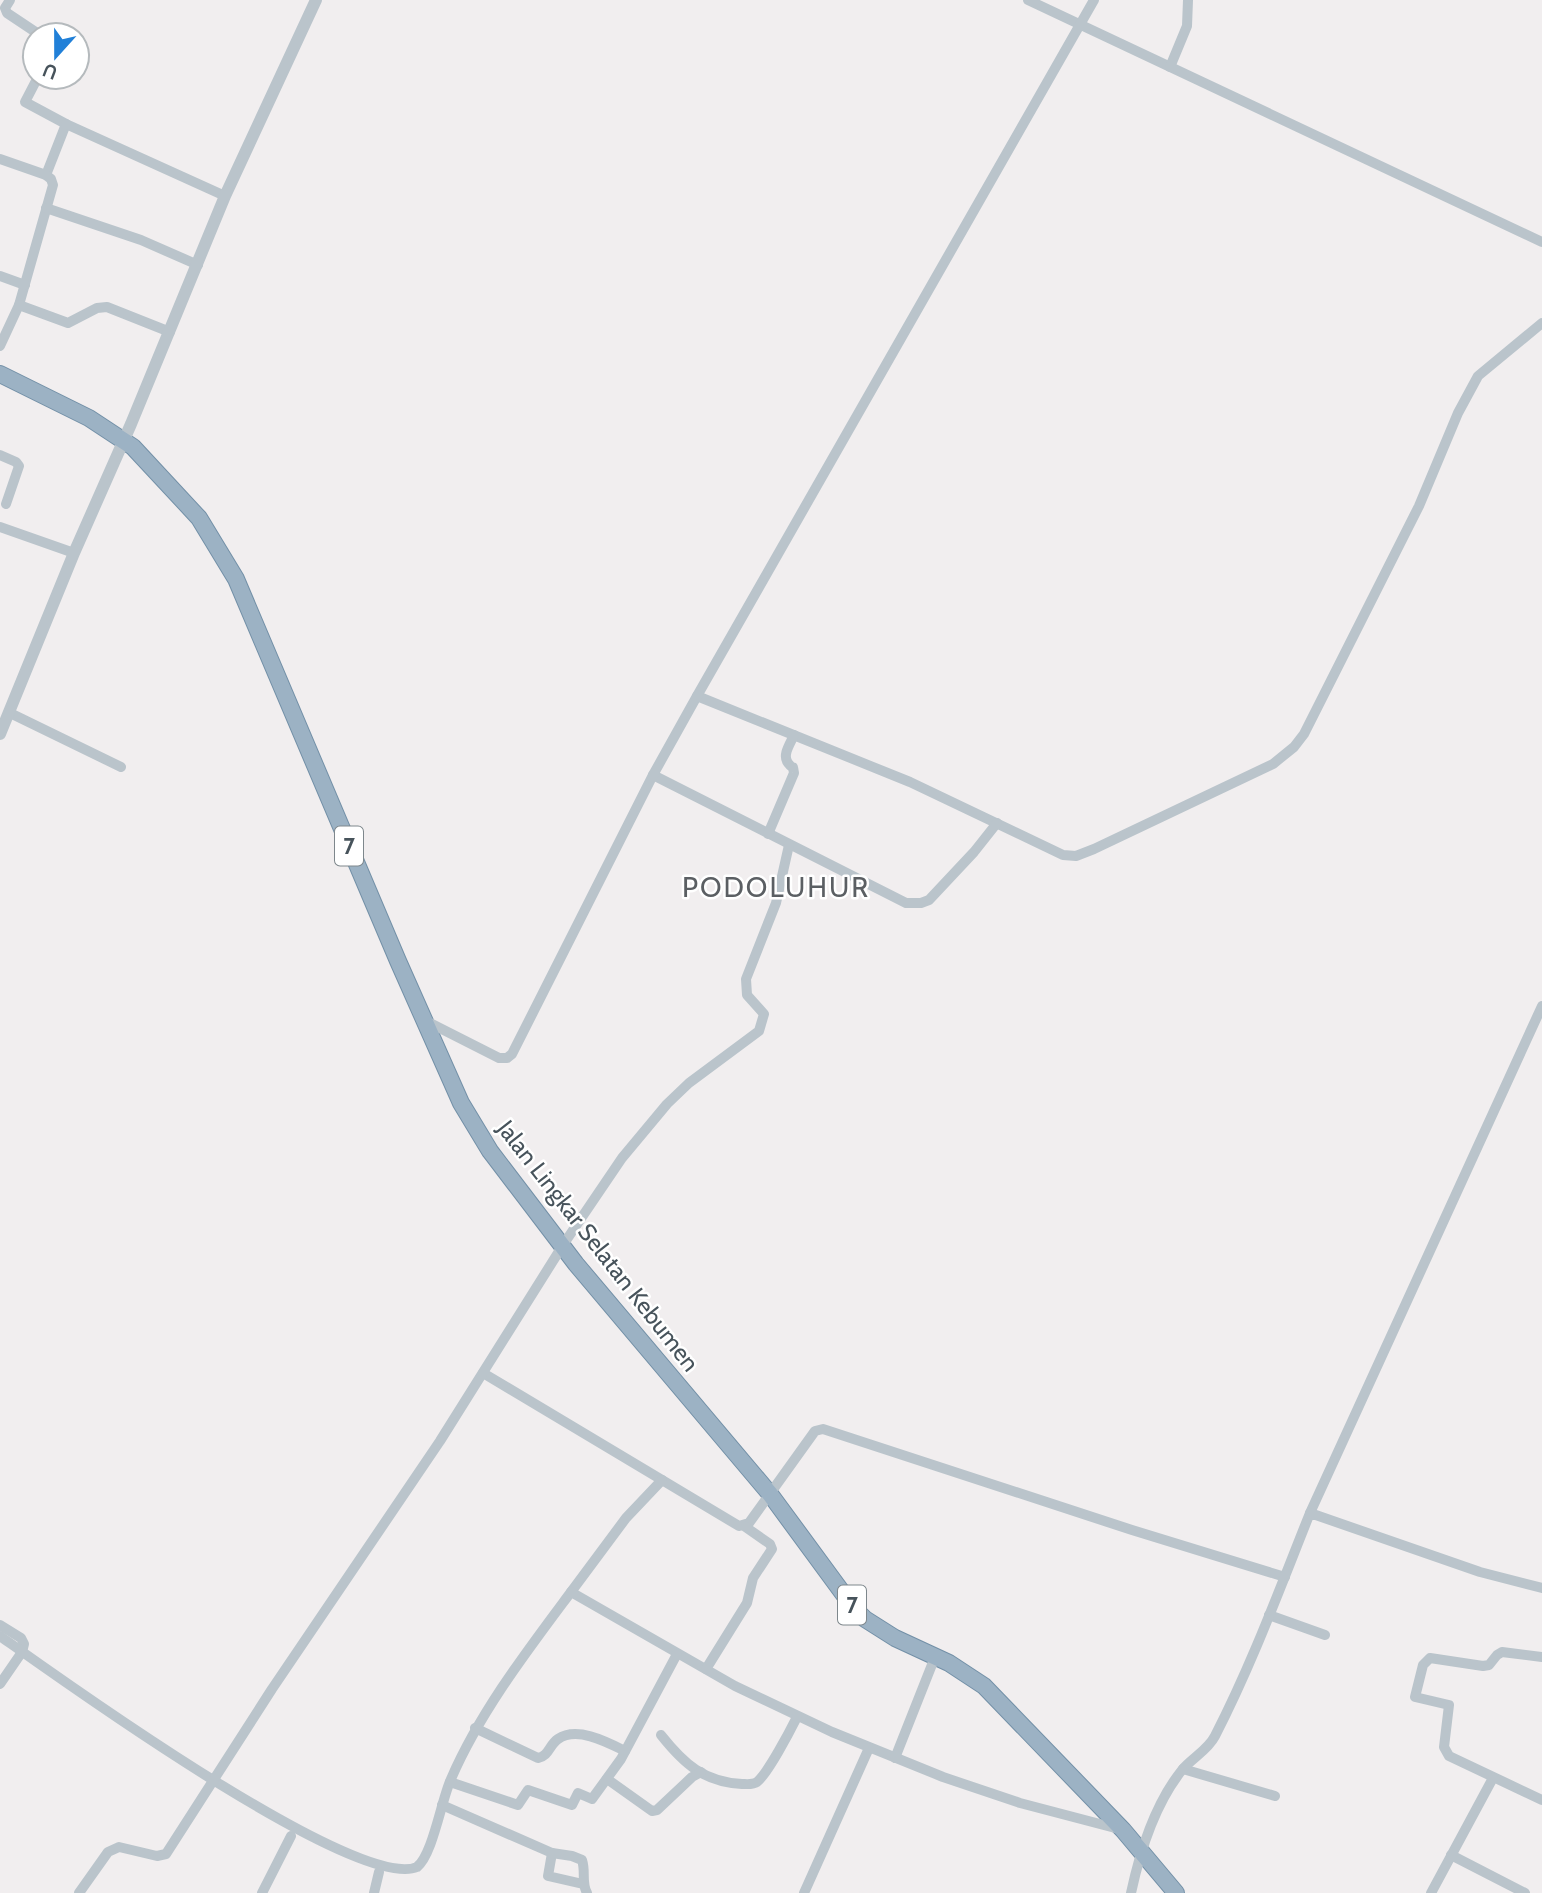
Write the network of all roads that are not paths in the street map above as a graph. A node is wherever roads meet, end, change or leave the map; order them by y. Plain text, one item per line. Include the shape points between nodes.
1 (10, 0) edge
2 (316, 0) edge
3 (1028, 0) edge
4 (1094, 0) edge
5 (1188, 0) edge
6 (21, 22) edge
7 (1082, 25) junction
8 (1170, 67) junction
9 (31, 91) edge
10 (66, 124) junction
11 (0, 159) edge
12 (46, 175) junction
13 (225, 197) junction
14 (46, 208) junction
15 (1542, 242) edge
16 (198, 265) junction
17 (0, 276) edge
18 (25, 285) junction
19 (19, 305) junction
20 (1542, 323) edge
21 (170, 332) junction
22 (0, 346) edge
23 (0, 374) edge
24 (128, 443) junction
25 (0, 455) edge
26 (6, 504) dead end
27 (0, 527) edge
28 (74, 553) junction
29 (697, 696) junction
30 (10, 713) junction
31 (0, 734) edge
32 (794, 735) junction
33 (121, 767) dead end
34 (653, 775) junction
35 (997, 823) junction
36 (768, 834) junction
37 (789, 845) junction
38 (1542, 1006) edge
39 (423, 1020) junction
40 (564, 1247) junction
41 (487, 1376) junction
42 (662, 1480) junction
43 (770, 1494) junction
44 (1310, 1513) junction
45 (744, 1525) junction
46 (1285, 1577) junction
47 (1542, 1588) edge
48 (571, 1592) junction
49 (1269, 1615) junction
50 (0, 1625) edge
51 (1325, 1635) dead end
52 (0, 1636) edge
53 (22, 1652) junction
54 (677, 1654) junction
55 (935, 1657) junction
56 (1542, 1657) edge
57 (706, 1670) junction
58 (0, 1684) edge
59 (797, 1717) junction
60 (475, 1728) junction
61 (662, 1735) dead end
62 (869, 1748) junction
63 (625, 1751) junction
64 (895, 1758) junction
65 (1183, 1769) junction
66 (701, 1772) junction
67 (1493, 1778) junction
68 (607, 1779) junction
69 (450, 1782) junction
70 (212, 1790) junction
71 (1275, 1796) dead end
72 (1542, 1800) edge
73 (442, 1805) junction
74 (1123, 1830) junction
75 (291, 1836) junction
76 (1140, 1851) junction
77 (552, 1853) junction
78 (1451, 1855) junction
79 (379, 1872) junction
80 (585, 1889) edge
81 (79, 1893) edge
82 (262, 1893) edge
83 (374, 1893) edge
84 (804, 1893) edge
85 (1131, 1893) edge
86 (1176, 1893) edge
87 (1431, 1893) edge
88 (1525, 1893) edge

1 - 6 street via 7,13
2 - 13 street
3 - 7 street
4 - 7 street
5 - 8 street via 1187,26
7 - 8 street
7 - 29 street
8 - 15 street
9 - 10 street via 25,102
10 - 12 street
10 - 13 street
11 - 12 street
12 - 14 street via 53,185
13 - 16 street
14 - 16 street
14 - 18 street
16 - 21 street
17 - 18 street
18 - 19 street
19 - 21 street via 68,323 107,307
19 - 22 street
20 - 35 street via 1478,376 1419,506 1294,747 1273,764 1076,856 1063,855
21 - 24 street
23 - 24 highway, Jalan Lingkar Selatan Kebumen / 7
24 - 28 street
24 - 39 highway, Jalan Lingkar Selatan Kebumen / 7 via 199,518 236,579
25 - 26 street via 19,466
27 - 28 street
28 - 30 street
29 - 32 street
29 - 34 street
30 - 31 street
30 - 33 street
32 - 35 street
32 - 36 street via 785,755 794,773
34 - 36 street
34 - 39 street via 512,1054 499,1058
35 - 37 street via 929,900 914,904
36 - 37 street
37 - 40 street via 776,903 746,979 747,995 764,1014 759,1031 667,1104 622,1158
38 - 44 street
39 - 40 highway, Jalan Lingkar Selatan Kebumen / 7 via 461,1103 490,1151
40 - 41 street
40 - 43 highway, Jalan Lingkar Selatan Kebumen / 7
41 - 42 street
41 - 70 street via 309,1634
42 - 45 street via 736,1525
42 - 48 street via 626,1518
43 - 45 street
43 - 46 street via 815,1431 823,1429
43 - 55 highway, Jalan Lingkar Selatan Kebumen / 7 via 865,1619
44 - 46 street
44 - 47 street via 1480,1572
45 - 57 street via 772,1549 753,1578 747,1603
46 - 49 street
48 - 54 street
48 - 60 street
49 - 51 street
49 - 65 street via 1213,1740
50 - 53 street via 24,1641
52 - 53 street
53 - 58 street
53 - 70 street
54 - 57 street
54 - 63 street
55 - 64 street
55 - 74 highway, Jalan Lingkar Selatan Kebumen / 7 via 984,1686
56 - 67 street via 1502,1652 1483,1666 1436,1657 1423,1665 1415,1697 1448,1705 1444,1747 1449,1756
57 - 59 street
59 - 62 street
59 - 66 street via 755,1783 721,1783
60 - 63 street via 538,1758 569,1735 601,1739
60 - 69 street
61 - 66 street via 688,1765
62 - 64 street
62 - 84 street
63 - 68 street
64 - 74 street via 1020,1803
65 - 71 street
65 - 76 street
66 - 68 street via 652,1811
67 - 72 street
67 - 78 street
68 - 69 street via 592,1799 578,1793 572,1805 529,1790 518,1805
69 - 73 street
70 - 75 street
70 - 81 street via 166,1854 113,1848
73 - 77 street
73 - 79 street via 425,1858 417,1867 397,1874
74 - 76 highway, Jalan Lingkar Selatan Kebumen / 7
75 - 79 street via 337,1860
75 - 82 street
76 - 85 street
76 - 86 highway, Jalan Lingkar Selatan Kebumen / 7
77 - 80 street via 582,1860
77 - 80 street via 548,1876
78 - 87 street
78 - 88 street
79 - 83 street

